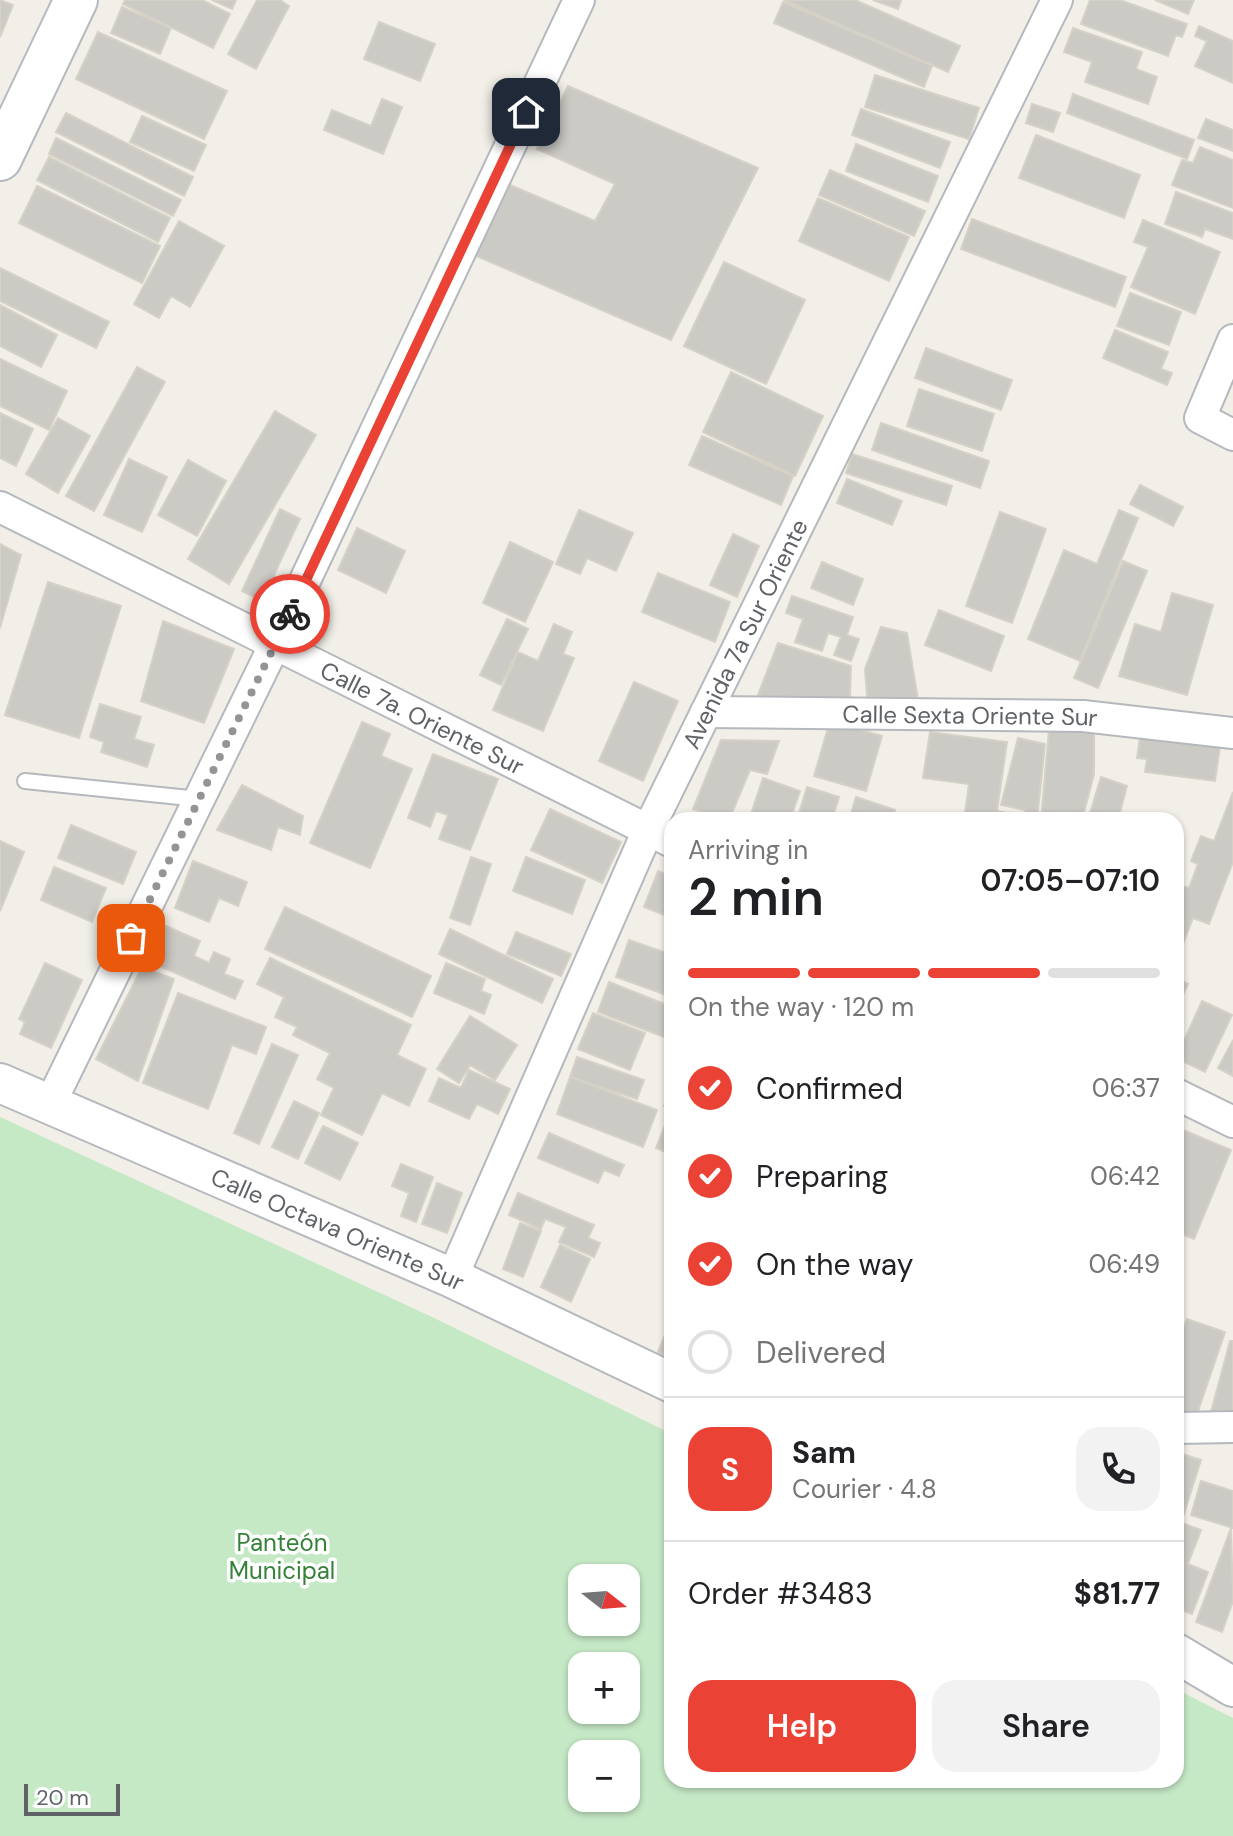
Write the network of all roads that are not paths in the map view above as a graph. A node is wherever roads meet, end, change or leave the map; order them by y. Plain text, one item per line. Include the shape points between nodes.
1 (76, 0) edge
2 (579, 0) edge
3 (1057, 0) edge
4 (0, 159) edge
5 (1233, 340) edge
6 (1233, 435) edge
7 (0, 507) edge
8 (275, 644) junction
9 (706, 712) junction
10 (1233, 733) edge
11 (25, 781) dead end
12 (199, 799) junction
13 (669, 812) edge
14 (660, 836) edge
15 (0, 1083) edge
16 (1184, 1098) edge
17 (50, 1104) junction
18 (1233, 1122) edge
19 (452, 1278) junction
20 (664, 1379) edge
21 (1233, 1427) edge
22 (1184, 1428) edge
23 (1184, 1658) edge
24 (1233, 1687) edge

1 - 4 main road
2 - 8 street
3 - 9 street, Avenida 7a Sur Oriente
5 - 6 street via 1200,418
7 - 8 street, Calle 7a. Oriente Sur
8 - 12 street
8 - 14 street, Calle 7a. Oriente Sur
9 - 10 street, Calle Sexta Oriente Sur via 1083,716
9 - 13 street, Avenida 7a Sur Oriente
11 - 12 lane
12 - 17 street
14 - 19 street, Avenida 7a Sur Oriente
15 - 17 street, Calle Octava Oriente Sur
16 - 18 street
17 - 19 street, Calle Octava Oriente Sur
19 - 20 street, Calle Octava Oriente Sur
21 - 22 street
23 - 24 street

